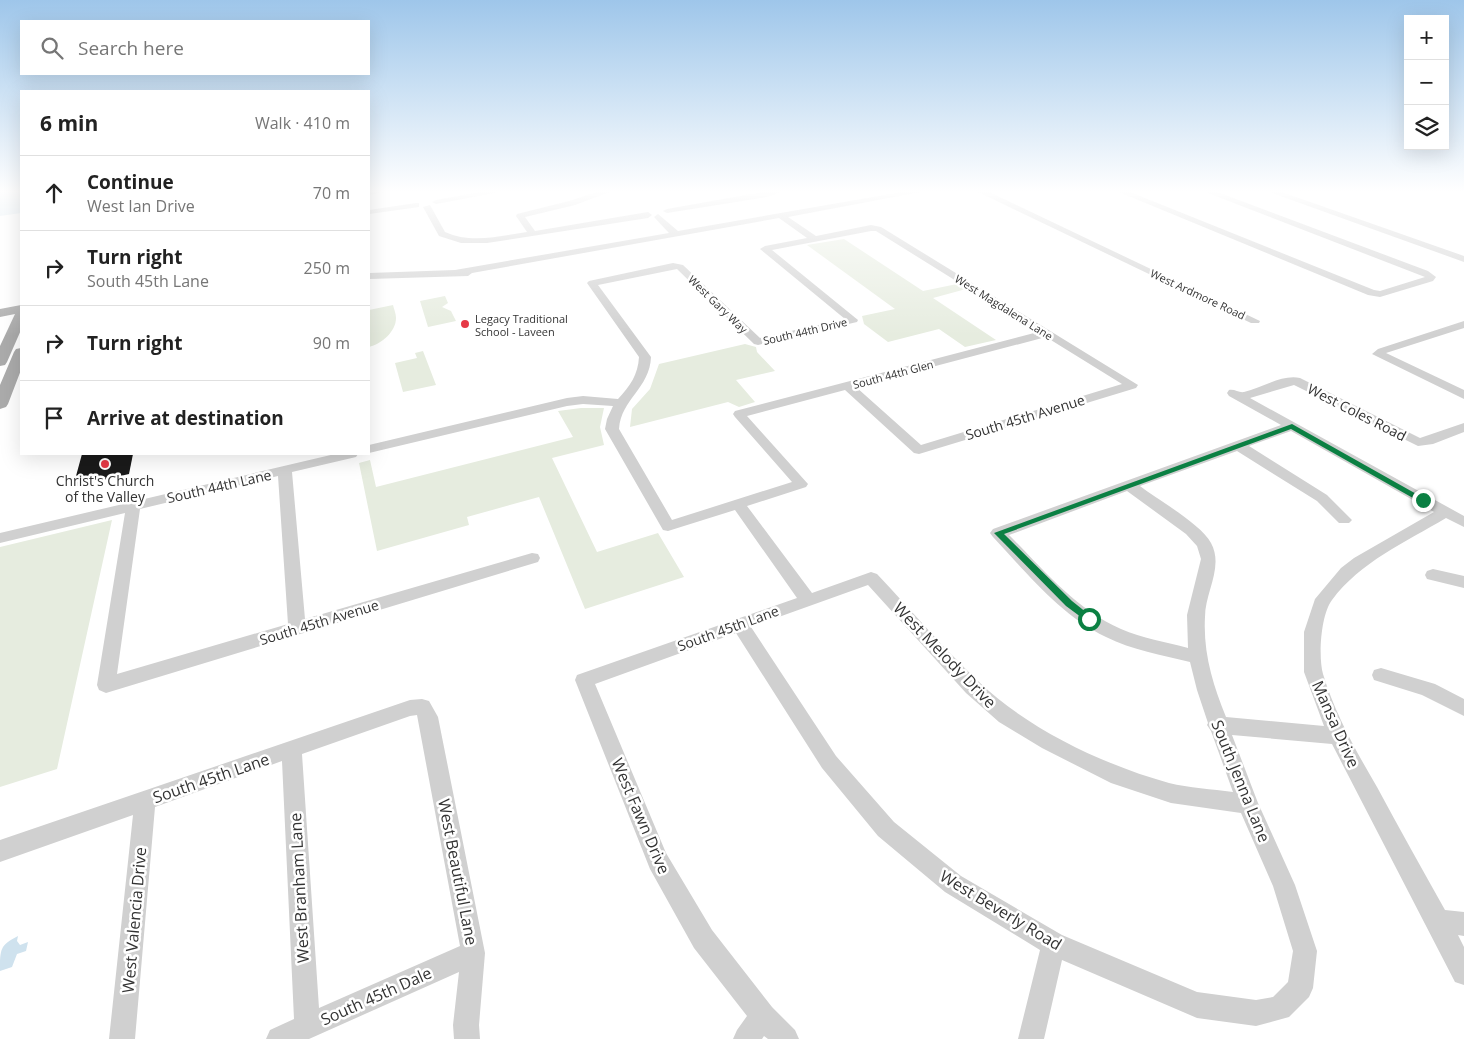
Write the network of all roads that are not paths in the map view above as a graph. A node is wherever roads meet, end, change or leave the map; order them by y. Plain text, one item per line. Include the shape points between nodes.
1 (454, 238) edge
2 (503, 238) edge
3 (656, 238) edge
4 (817, 238) edge
5 (892, 238) edge
6 (1080, 238) edge
7 (1238, 238) edge
8 (1334, 238) edge
9 (1406, 238) edge
10 (814, 239) joint
11 (1464, 259) edge
12 (370, 276) edge
13 (20, 310) edge
14 (0, 313) edge
15 (20, 316) edge
16 (1254, 321) dead end
17 (1464, 324) edge
18 (1047, 333) junction
19 (758, 342) joint
20 (20, 354) edge
21 (0, 362) edge
22 (1132, 385) joint
23 (848, 386) junction
24 (1464, 395) edge
25 (621, 402) junction
26 (0, 404) edge
27 (1292, 426) junction
28 (1464, 427) edge
29 (1237, 445) junction
30 (370, 449) edge
31 (347, 455) edge
32 (285, 470) junction
33 (1128, 485) junction
34 (738, 504) junction
35 (133, 506) junction
36 (1445, 512) junction
37 (1344, 520) dead end
38 (1464, 522) edge
39 (0, 538) edge
40 (532, 558) dead end
41 (1433, 575) dead end
42 (871, 578) joint
43 (1464, 582) edge
44 (808, 600) junction
45 (740, 624) junction
46 (297, 628) junction
47 (1198, 657) junction
48 (1381, 675) dead end
49 (584, 680) joint
50 (422, 707) joint
51 (1464, 708) edge
52 (1217, 725) junction
53 (1338, 736) junction
54 (292, 750) junction
55 (145, 801) junction
56 (1248, 804) junction
57 (0, 851) edge
58 (1438, 921) junction
59 (1464, 924) edge
60 (1053, 944) junction
61 (474, 953) junction
62 (1464, 974) edge
63 (1280, 1008) joint
64 (763, 1016) junction
65 (307, 1026) junction
66 (122, 1039) edge
67 (279, 1039) edge
68 (467, 1039) edge
69 (746, 1039) edge
70 (786, 1039) edge
71 (1031, 1039) edge

1 - 2 street via 480,242
3 - 12 street via 469,273
4 - 10 street, West Magdalena Lane
5 - 18 street, West Magdalena Lane
6 - 16 street, West Ardmore Road
7 - 8 street via 1372,293 1380,294 1431,277
9 - 11 street
10 - 19 street, South 44th Drive via 765,249 765,252 853,320
13 - 14 main road
15 - 21 main road
17 - 24 street via 1378,354
18 - 22 street, West Magdalena Lane
18 - 23 street, South 44th Glen
19 - 25 street, West Gary Way via 678,266 592,283 645,358 644,374
20 - 26 main road
22 - 23 street, South 45th Avenue via 918,450
23 - 34 street, South 44th Glen via 739,414 801,484
25 - 30 street via 566,402
25 - 34 street via 611,420 612,429 668,526
27 - 28 street, West Coles Road via 1236,395 1296,381 1418,442
27 - 29 street
27 - 36 street
29 - 33 street
29 - 37 street via 1322,498
31 - 32 street, South 44th Lane
32 - 35 street, South 44th Lane
32 - 46 street
33 - 47 street, South Jenna Lane via 1191,530 1204,544 1209,559 1196,615
33 - 47 street via 998,533 1069,604 1089,619 1113,633
34 - 44 street
35 - 39 street, South 44th Lane
35 - 46 street, South 45th Avenue via 106,685
36 - 38 street
36 - 53 street, Mansa Drive via 1360,562 1323,599 1314,632 1313,672
40 - 46 street, South 45th Avenue
41 - 43 street
42 - 44 street, South 45th Lane
42 - 56 street, West Melody Drive via 973,688 1006,716 1111,774 1163,790
44 - 45 street, South 45th Lane
45 - 49 street, South 45th Lane
45 - 60 street, West Beverly Road via 829,762 886,829 953,884
47 - 52 street, South Jenna Lane
48 - 51 street via 1428,689
49 - 64 street, West Fawn Drive via 658,861 703,939
50 - 54 street, South 45th Lane via 410,708
50 - 61 street, West Beautiful Lane via 428,717
52 - 53 street
52 - 56 street, South Jenna Lane
53 - 58 street, Mansa Drive
54 - 55 street, South 45th Lane
54 - 65 street, West Branham Lane
55 - 57 street, South 45th Lane
55 - 66 street, West Valencia Drive
56 - 63 street, South Jenna Lane via 1284,885 1305,951 1300,988
58 - 59 street
58 - 62 street, Mansa Drive
60 - 63 street, West Beverly Road via 1197,1005 1256,1013
60 - 71 street
61 - 65 street, South 45th Dale
61 - 68 street, West Beautiful Lane
64 - 69 street
64 - 70 street, West Fawn Drive
65 - 67 street, South 45th Dale

